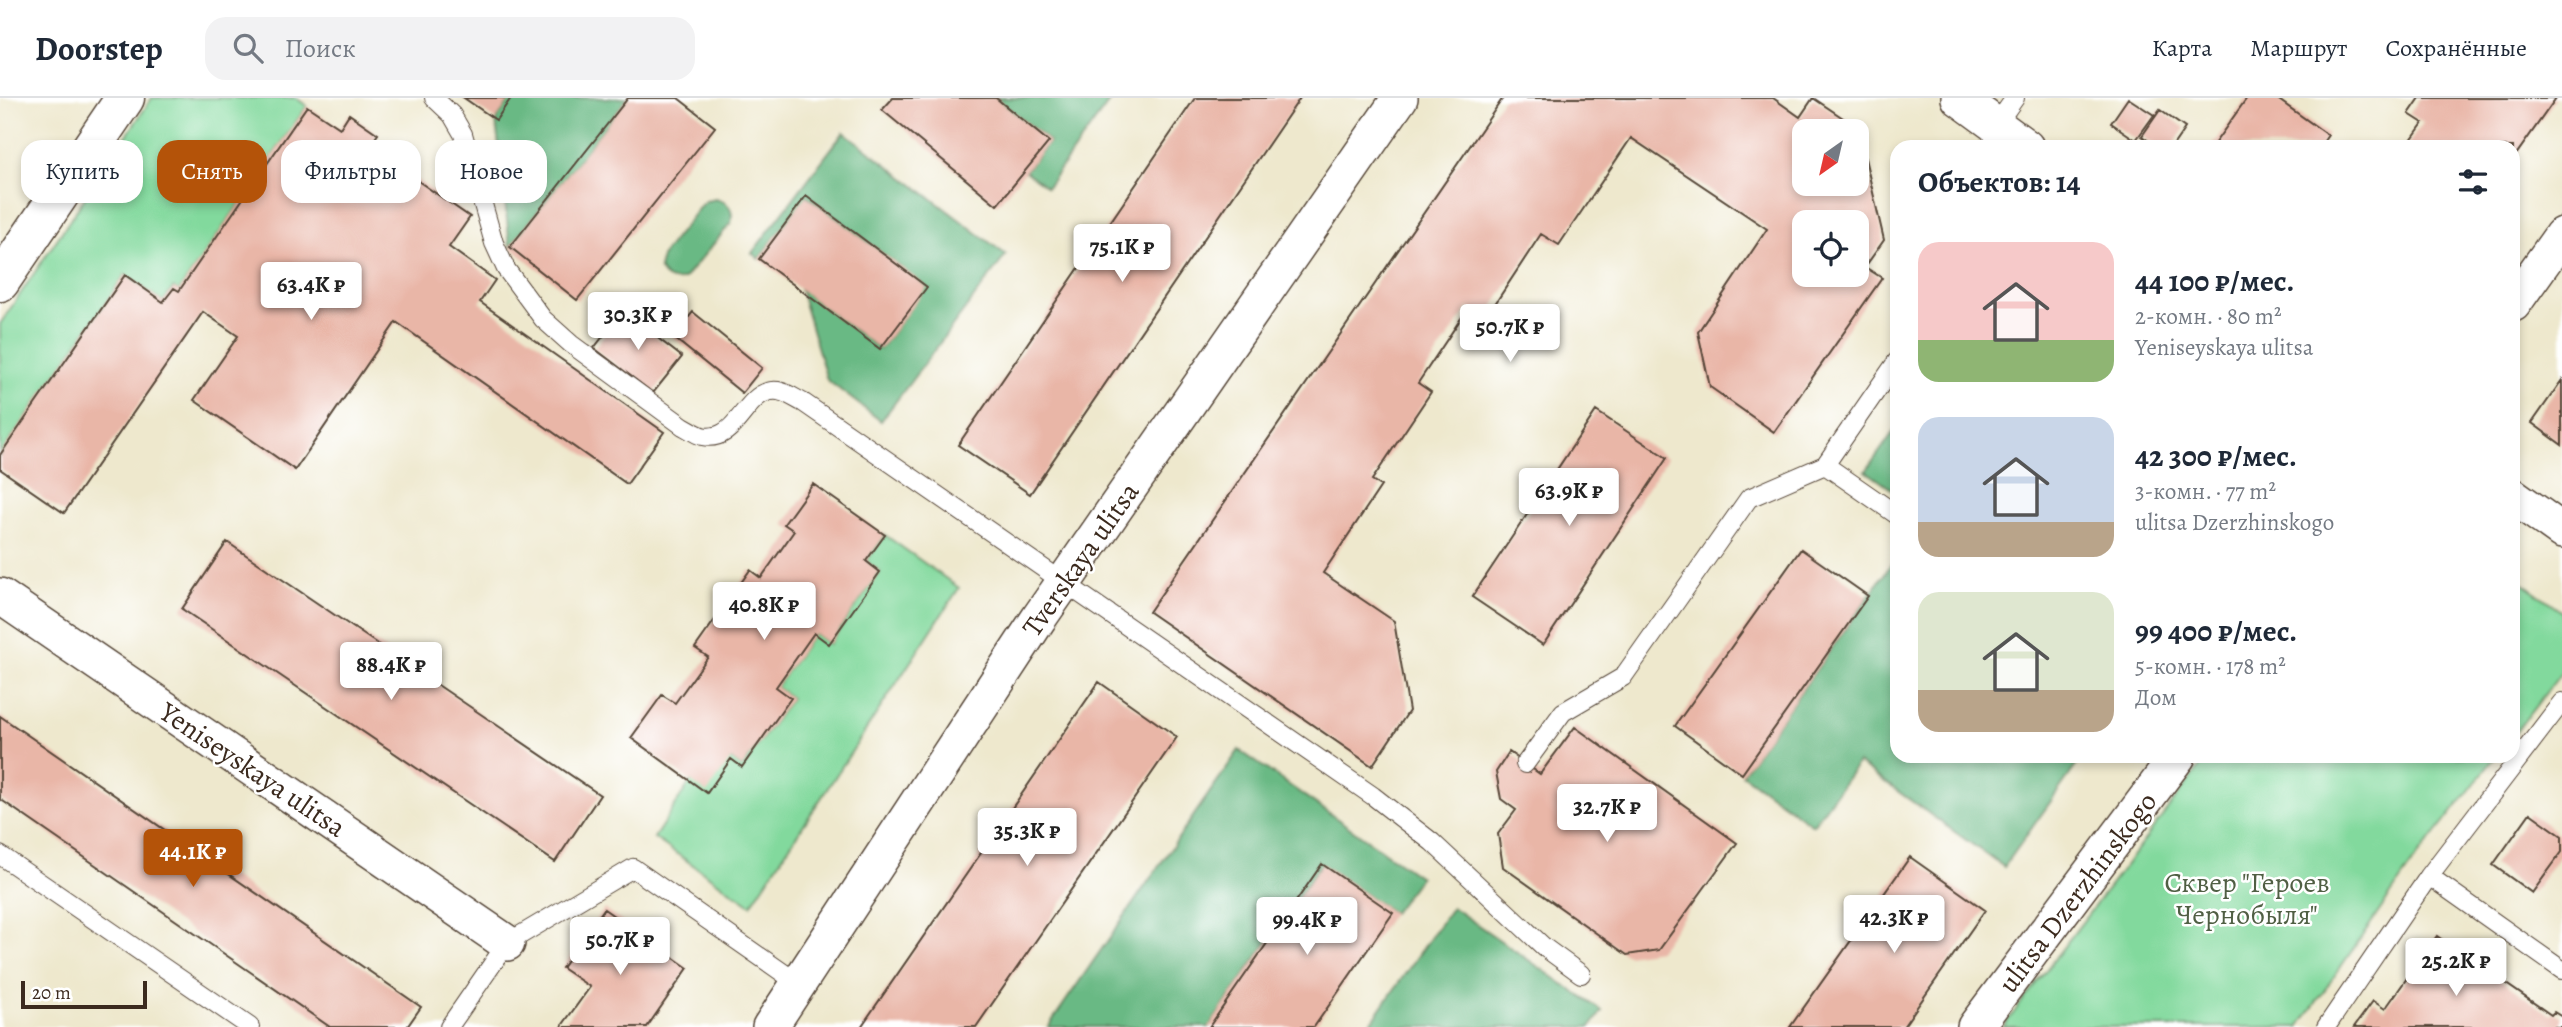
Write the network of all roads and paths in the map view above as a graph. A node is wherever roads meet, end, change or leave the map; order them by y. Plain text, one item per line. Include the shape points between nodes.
1 (125, 98) edge
2 (434, 98) edge
3 (1400, 98) edge
4 (1959, 98) edge
5 (2006, 112) edge
6 (2022, 140) edge
7 (2562, 235) edge
8 (0, 282) edge
9 (2520, 294) edge
10 (1890, 371) edge
11 (1825, 464) junction
12 (2520, 501) edge
13 (1890, 510) edge
14 (2562, 531) edge
15 (1064, 582) junction
16 (0, 596) edge
17 (2562, 702) edge
18 (2520, 757) edge
19 (2164, 763) edge
20 (2515, 763) edge
21 (1525, 764) dead end
22 (0, 855) edge
23 (2429, 876) junction
24 (507, 943) junction
25 (2562, 970) edge
26 (1581, 974) dead end
27 (799, 984) junction
28 (250, 1027) edge
29 (449, 1027) edge
30 (770, 1027) edge
31 (1975, 1027) edge
32 (2326, 1027) edge

1 - 8 street
2 - 15 lane via 453,115 463,134 494,243 506,269 543,319 571,344 703,436 722,435 752,402 764,393 779,391
3 - 15 street, Tverskaya ulitsa
4 - 5 street
5 - 6 street
7 - 9 street
10 - 11 lane
11 - 13 lane
11 - 21 lane via 1749,498 1623,677 1563,712
12 - 14 street
15 - 26 lane via 1374,796 1432,842 1544,947
15 - 27 street, Tverskaya ulitsa
16 - 24 street, Yeniseyskaya ulitsa
17 - 18 lane
19 - 31 street, ulitsa Dzerzhinskogo
20 - 23 lane
22 - 28 lane
23 - 25 lane
23 - 32 lane
24 - 27 lane via 633,868
24 - 29 lane
27 - 30 street, Tverskaya ulitsa

